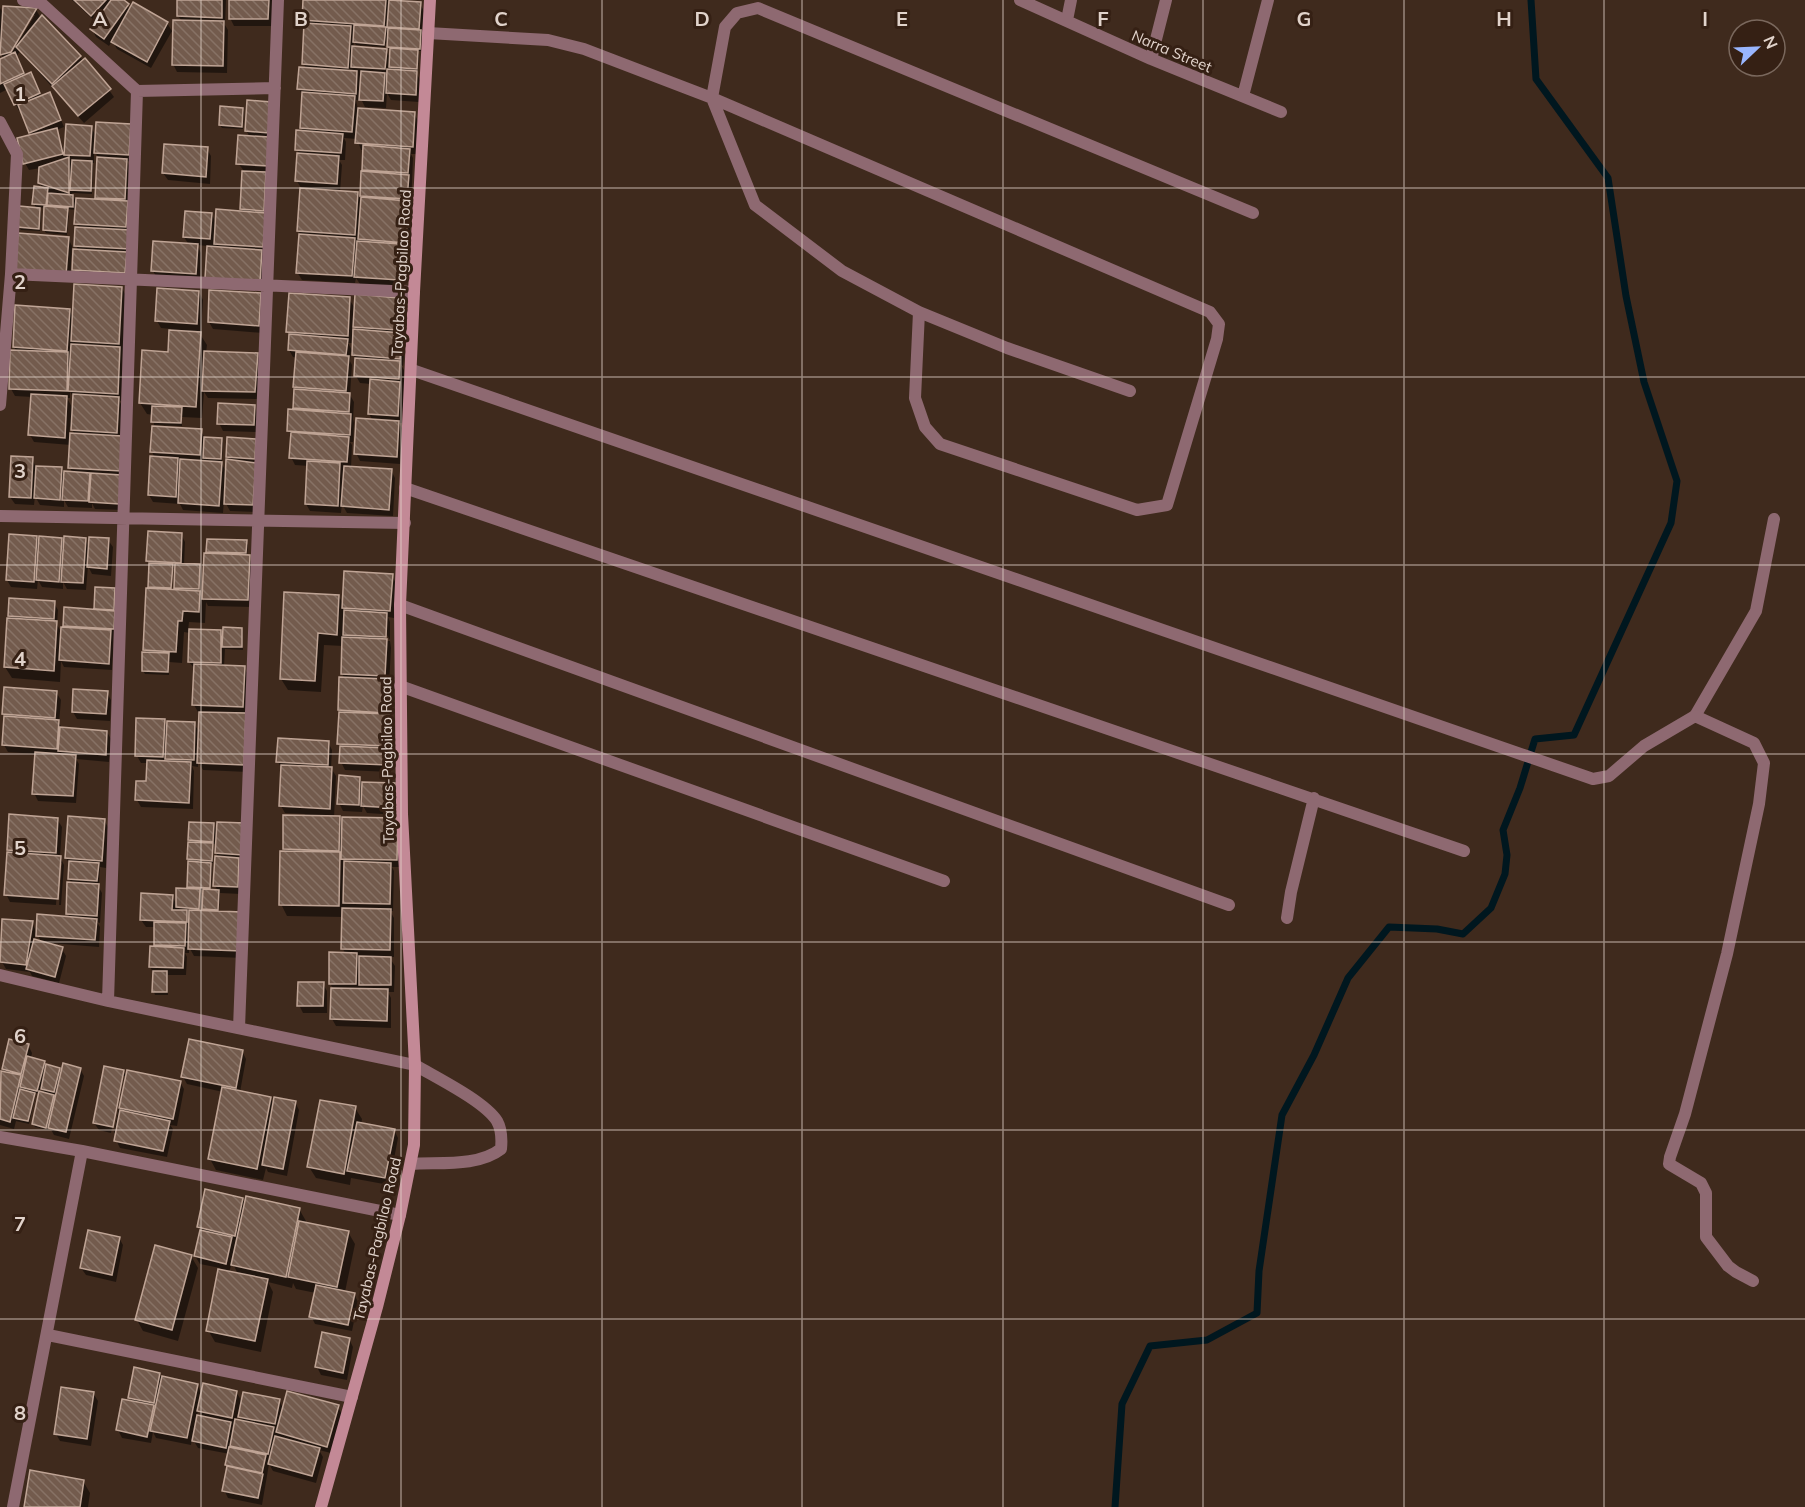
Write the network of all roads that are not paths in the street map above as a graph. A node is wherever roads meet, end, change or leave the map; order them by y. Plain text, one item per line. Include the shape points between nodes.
1 (23, 0) edge
2 (278, 0) edge
3 (430, 0) edge
4 (1020, 0) edge
5 (1071, 0) edge
6 (1166, 0) edge
7 (1268, 0) edge
8 (1066, 20) junction
9 (428, 33) junction
10 (1151, 59) junction
11 (275, 88) junction
12 (137, 91) junction
13 (1243, 96) junction
14 (712, 98) junction
15 (1281, 112) dead end
16 (0, 122) edge
17 (1253, 213) dead end
18 (12, 274) junction
19 (131, 280) junction
20 (267, 286) junction
21 (414, 292) junction
22 (919, 312) junction
23 (412, 370) junction
24 (1130, 391) dead end
25 (0, 405) edge
26 (405, 488) junction
27 (0, 516) edge
28 (123, 518) junction
29 (1774, 519) dead end
30 (258, 521) junction
31 (405, 523) junction
32 (400, 605) junction
33 (400, 686) junction
34 (1695, 716) junction
35 (1314, 798) junction
36 (1464, 851) dead end
37 (944, 881) dead end
38 (1229, 905) dead end
39 (1287, 918) dead end
40 (0, 975) edge
41 (108, 1001) junction
42 (239, 1028) junction
43 (415, 1065) junction
44 (0, 1137) edge
45 (82, 1150) junction
46 (411, 1164) junction
47 (400, 1215) junction
48 (1752, 1281) dead end
49 (48, 1335) junction
50 (352, 1397) junction
51 (13, 1507) edge
52 (321, 1507) edge

1 - 12 street via 41,3
2 - 11 street
3 - 9 main road, Tayabas-Pagbilao Road
4 - 8 street, Narra Street
5 - 8 street
6 - 10 street
7 - 13 street
8 - 10 street, Narra Street
9 - 14 street via 548,40 584,49
9 - 21 main road, Tayabas-Pagbilao Road
10 - 13 street, Narra Street
11 - 12 street
11 - 20 street
12 - 19 street
13 - 15 street, Narra Street
14 - 17 street via 725,27 737,13 758,8
14 - 22 street via 755,205 842,271
14 - 22 street via 1210,312 1219,324 1217,339 1167,505 1137,510 940,444 925,427 915,398
16 - 18 street via 17,154
18 - 19 street
18 - 25 street
19 - 20 street
19 - 28 street
20 - 21 street
20 - 30 street
21 - 23 main road, Tayabas-Pagbilao Road
22 - 24 street
23 - 26 main road, Tayabas-Pagbilao Road
23 - 34 street via 1593,779 1608,776 1644,747
26 - 31 main road, Tayabas-Pagbilao Road
26 - 35 street
27 - 28 street
28 - 30 street
28 - 41 street
29 - 34 street via 1756,611
30 - 31 street
30 - 42 street
31 - 32 main road, Tayabas-Pagbilao Road
32 - 33 main road, Tayabas-Pagbilao Road
32 - 38 street
33 - 37 street
33 - 43 main road, Tayabas-Pagbilao Road via 402,814
34 - 48 street via 1754,743 1764,763 1760,804 1727,954 1686,1114 1669,1164 1701,1183 1706,1193 1706,1237 1728,1266
35 - 36 street
35 - 39 street
40 - 41 street
41 - 42 street
42 - 43 street
43 - 46 main road, Tayabas-Pagbilao Road
43 - 46 street via 483,1107 497,1122 503,1137 501,1149 492,1155
44 - 45 street
45 - 47 street
45 - 49 street
46 - 47 main road, Tayabas-Pagbilao Road
47 - 50 main road, Tayabas-Pagbilao Road
49 - 50 street
49 - 51 street
50 - 52 main road, Tayabas-Pagbilao Road

